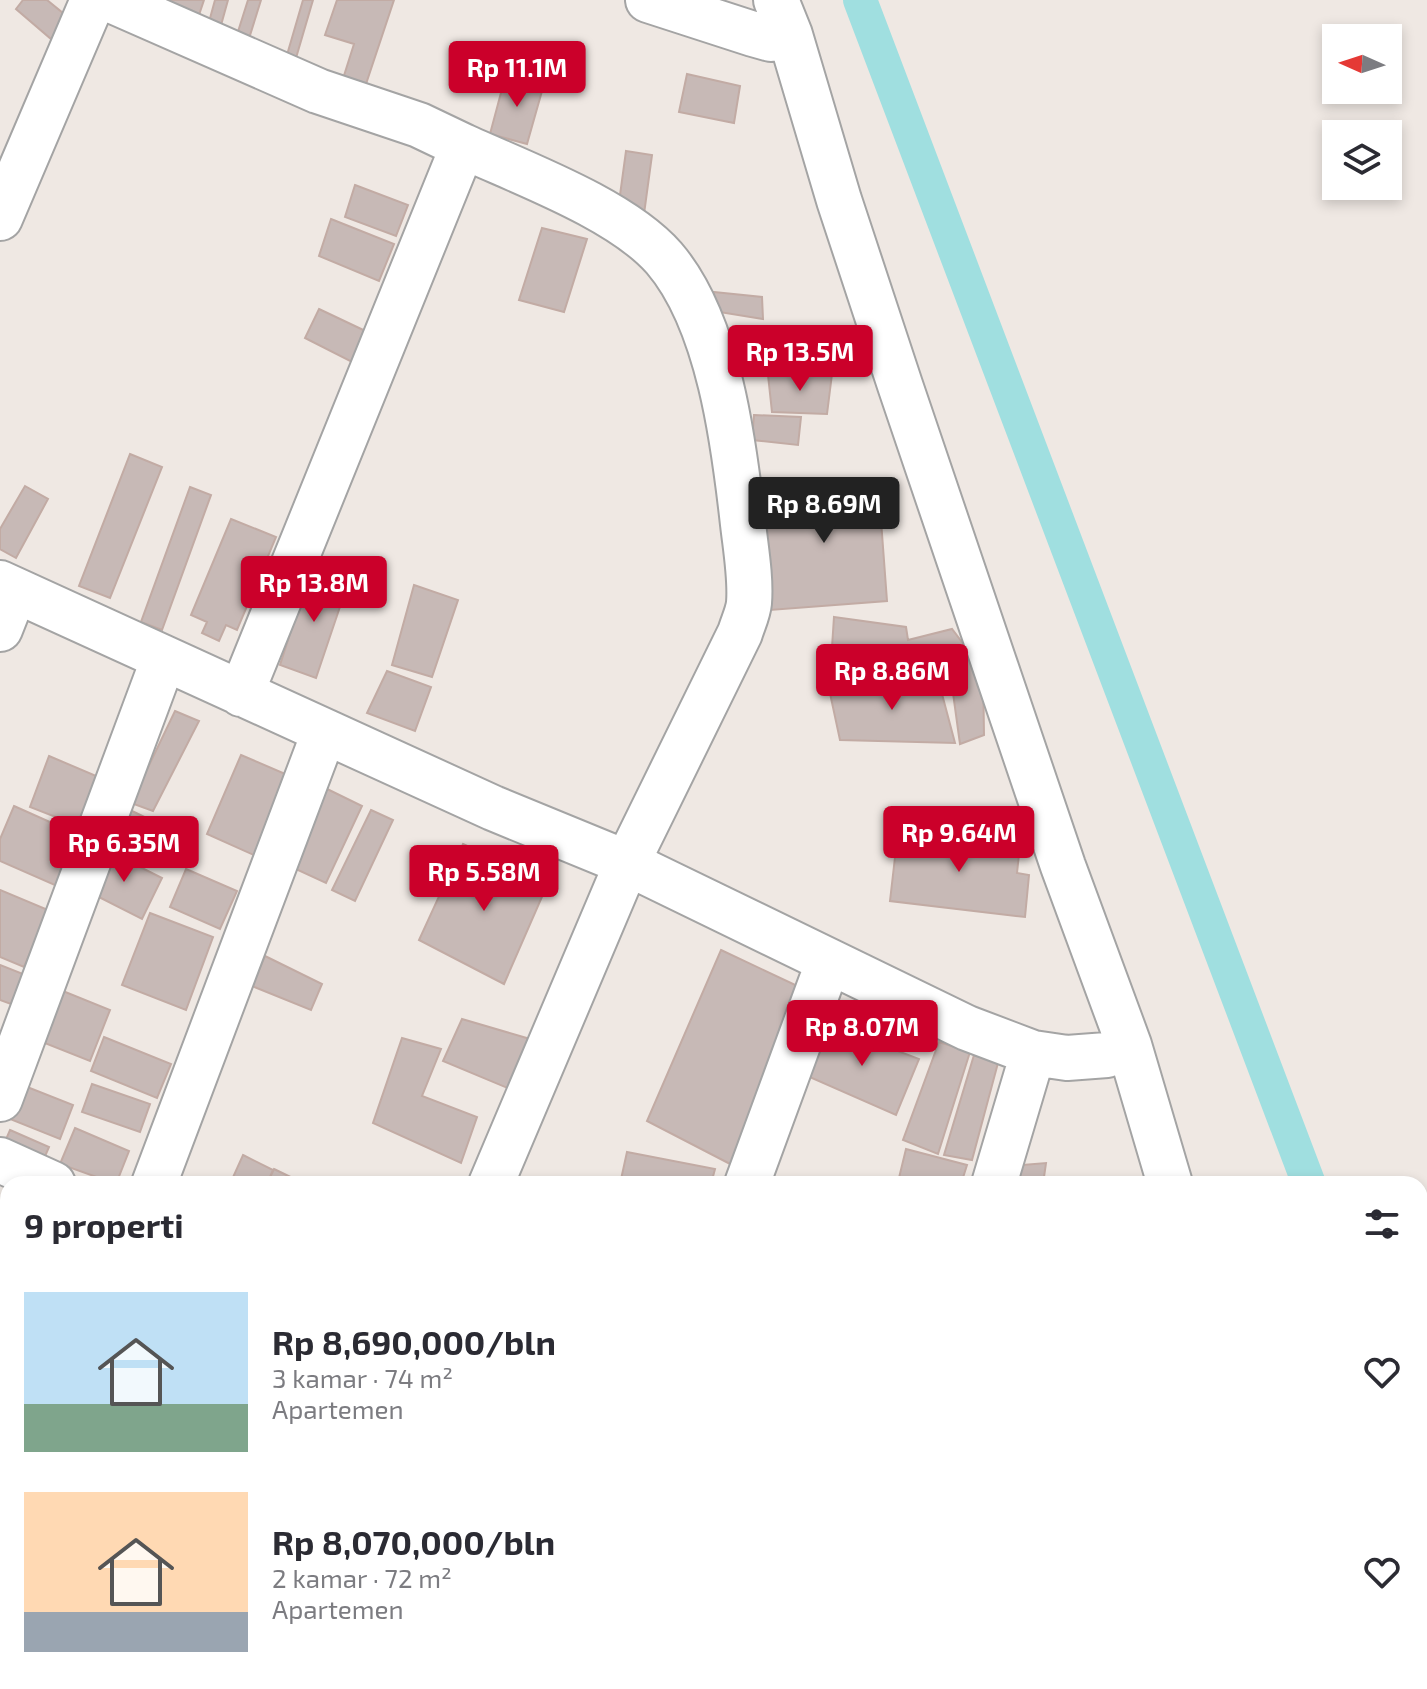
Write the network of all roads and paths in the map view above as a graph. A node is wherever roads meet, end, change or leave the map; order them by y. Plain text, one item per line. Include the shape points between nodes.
1 (93, 0) edge
2 (111, 0) edge
3 (648, 0) edge
4 (772, 27) edge
5 (463, 146) junction
6 (0, 218) edge
7 (5, 601) edge
8 (164, 658) junction
9 (241, 694) junction
10 (324, 733) junction
11 (627, 863) junction
12 (828, 963) junction
13 (1084, 1053) junction
14 (0, 1099) edge
15 (0, 1160) edge
16 (35, 1176) edge
17 (157, 1176) edge
18 (494, 1176) edge
19 (750, 1176) edge
20 (999, 1176) edge
21 (1165, 1176) edge

1 - 6 street
2 - 5 street via 318,91 419,125
3 - 4 street
4 - 13 street via 1063,866
5 - 9 street
5 - 11 street via 575,198 663,257 691,303 721,392 737,474 749,605
7 - 8 street
8 - 9 street
8 - 14 street
9 - 10 street
10 - 11 street
10 - 17 street
11 - 12 street
11 - 18 street
12 - 13 street via 967,1028
12 - 19 street
13 - 20 street
13 - 21 street
15 - 16 street

